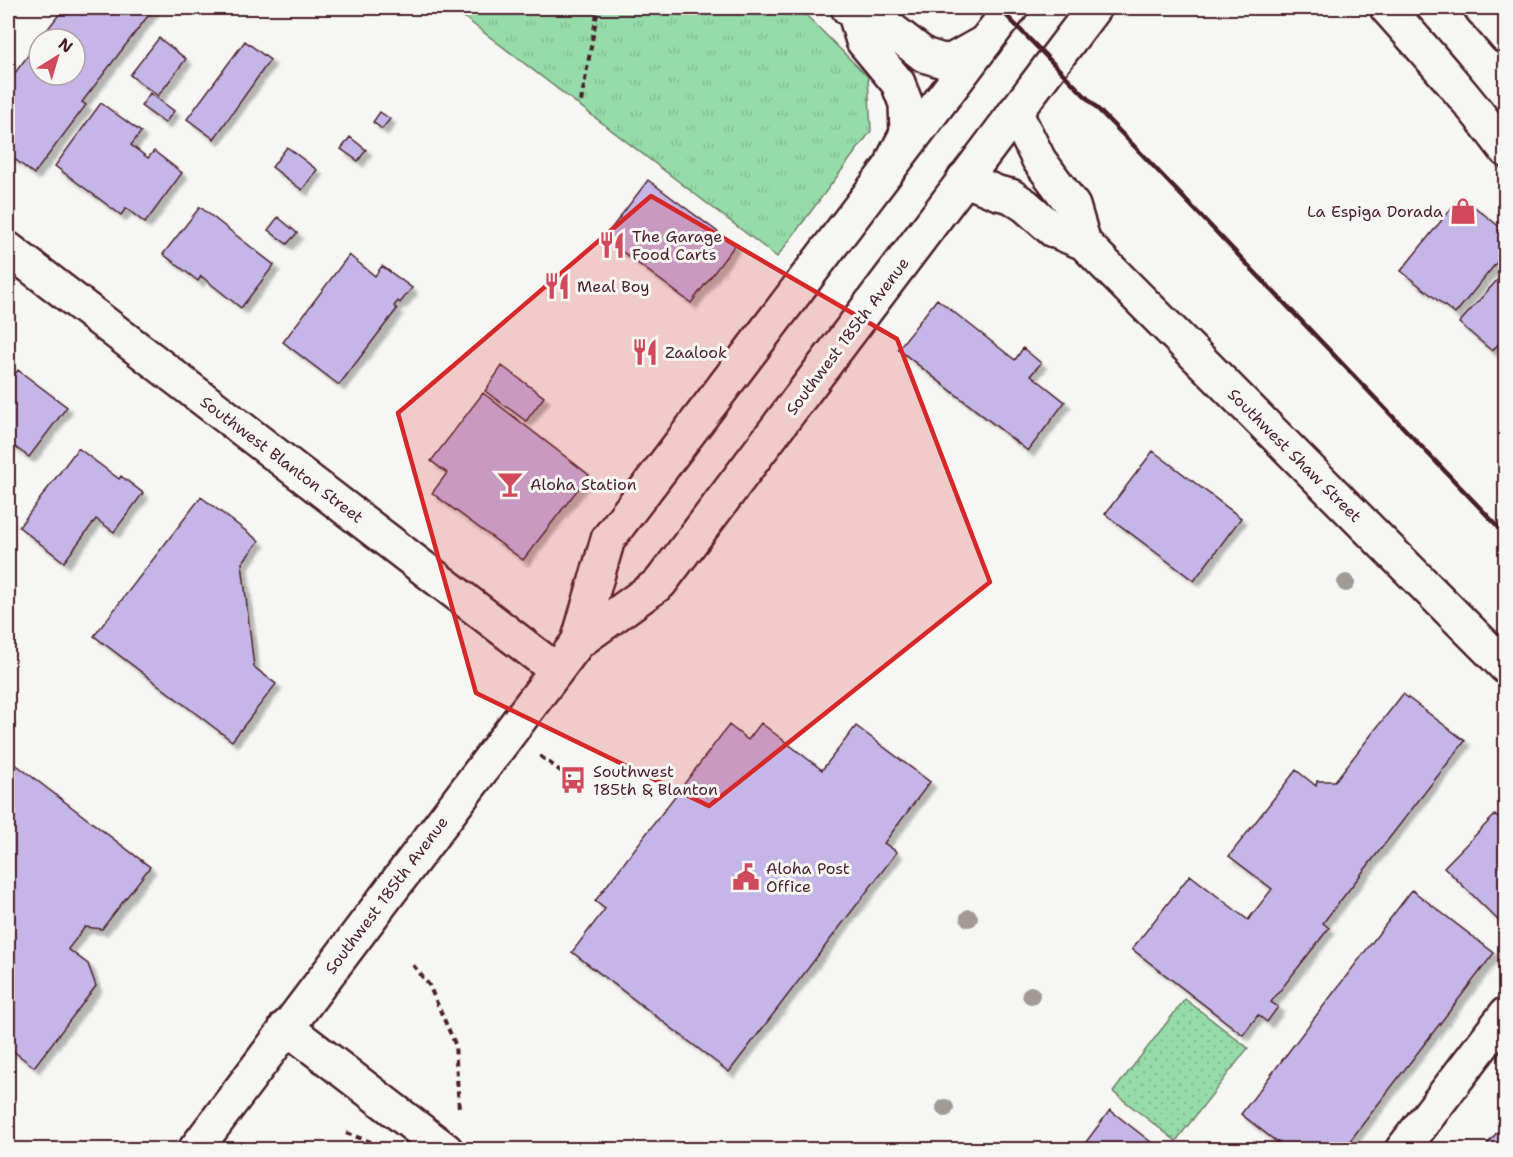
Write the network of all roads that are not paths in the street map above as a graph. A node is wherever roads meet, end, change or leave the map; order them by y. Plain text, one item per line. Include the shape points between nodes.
1 (1011, 8) edge
2 (1094, 8) edge
3 (1387, 8) edge
4 (1481, 8) edge
5 (852, 11) edge
6 (1506, 37) edge
7 (985, 42) junction
8 (1015, 112) junction
9 (1506, 150) edge
10 (885, 174) junction
11 (964, 179) junction
12 (1084, 243) junction
13 (8, 249) edge
14 (578, 642) junction
15 (1506, 668) edge
16 (556, 670) junction
17 (1506, 1014) edge
18 (286, 1027) junction
19 (195, 1149) edge
20 (446, 1149) edge
21 (1402, 1149) edge

1 - 7 main road, Southwest 185th Avenue
2 - 8 main road, Southwest 185th Avenue
3 - 9 main road
4 - 6 main road
5 - 7 main road via 884,23 924,55 943,61 953,60
5 - 10 main road via 863,41 898,83 906,104 907,133
7 - 10 main road, Southwest 185th Avenue
8 - 11 main road, Southwest 185th Avenue
8 - 12 main road, Southwest Shaw Street via 1039,160 1073,206
10 - 14 main road, Southwest 185th Avenue via 608,539
11 - 12 main road, Southwest Shaw Street via 1011,196 1053,230
11 - 14 main road, Southwest 185th Avenue via 660,584
12 - 15 main road, Southwest Shaw Street
13 - 16 main road, Southwest Blanton Street
14 - 16 main road, Southwest 185th Avenue
16 - 18 main road, Southwest 185th Avenue
17 - 21 main road
18 - 19 main road, Southwest 185th Avenue
18 - 20 main road

